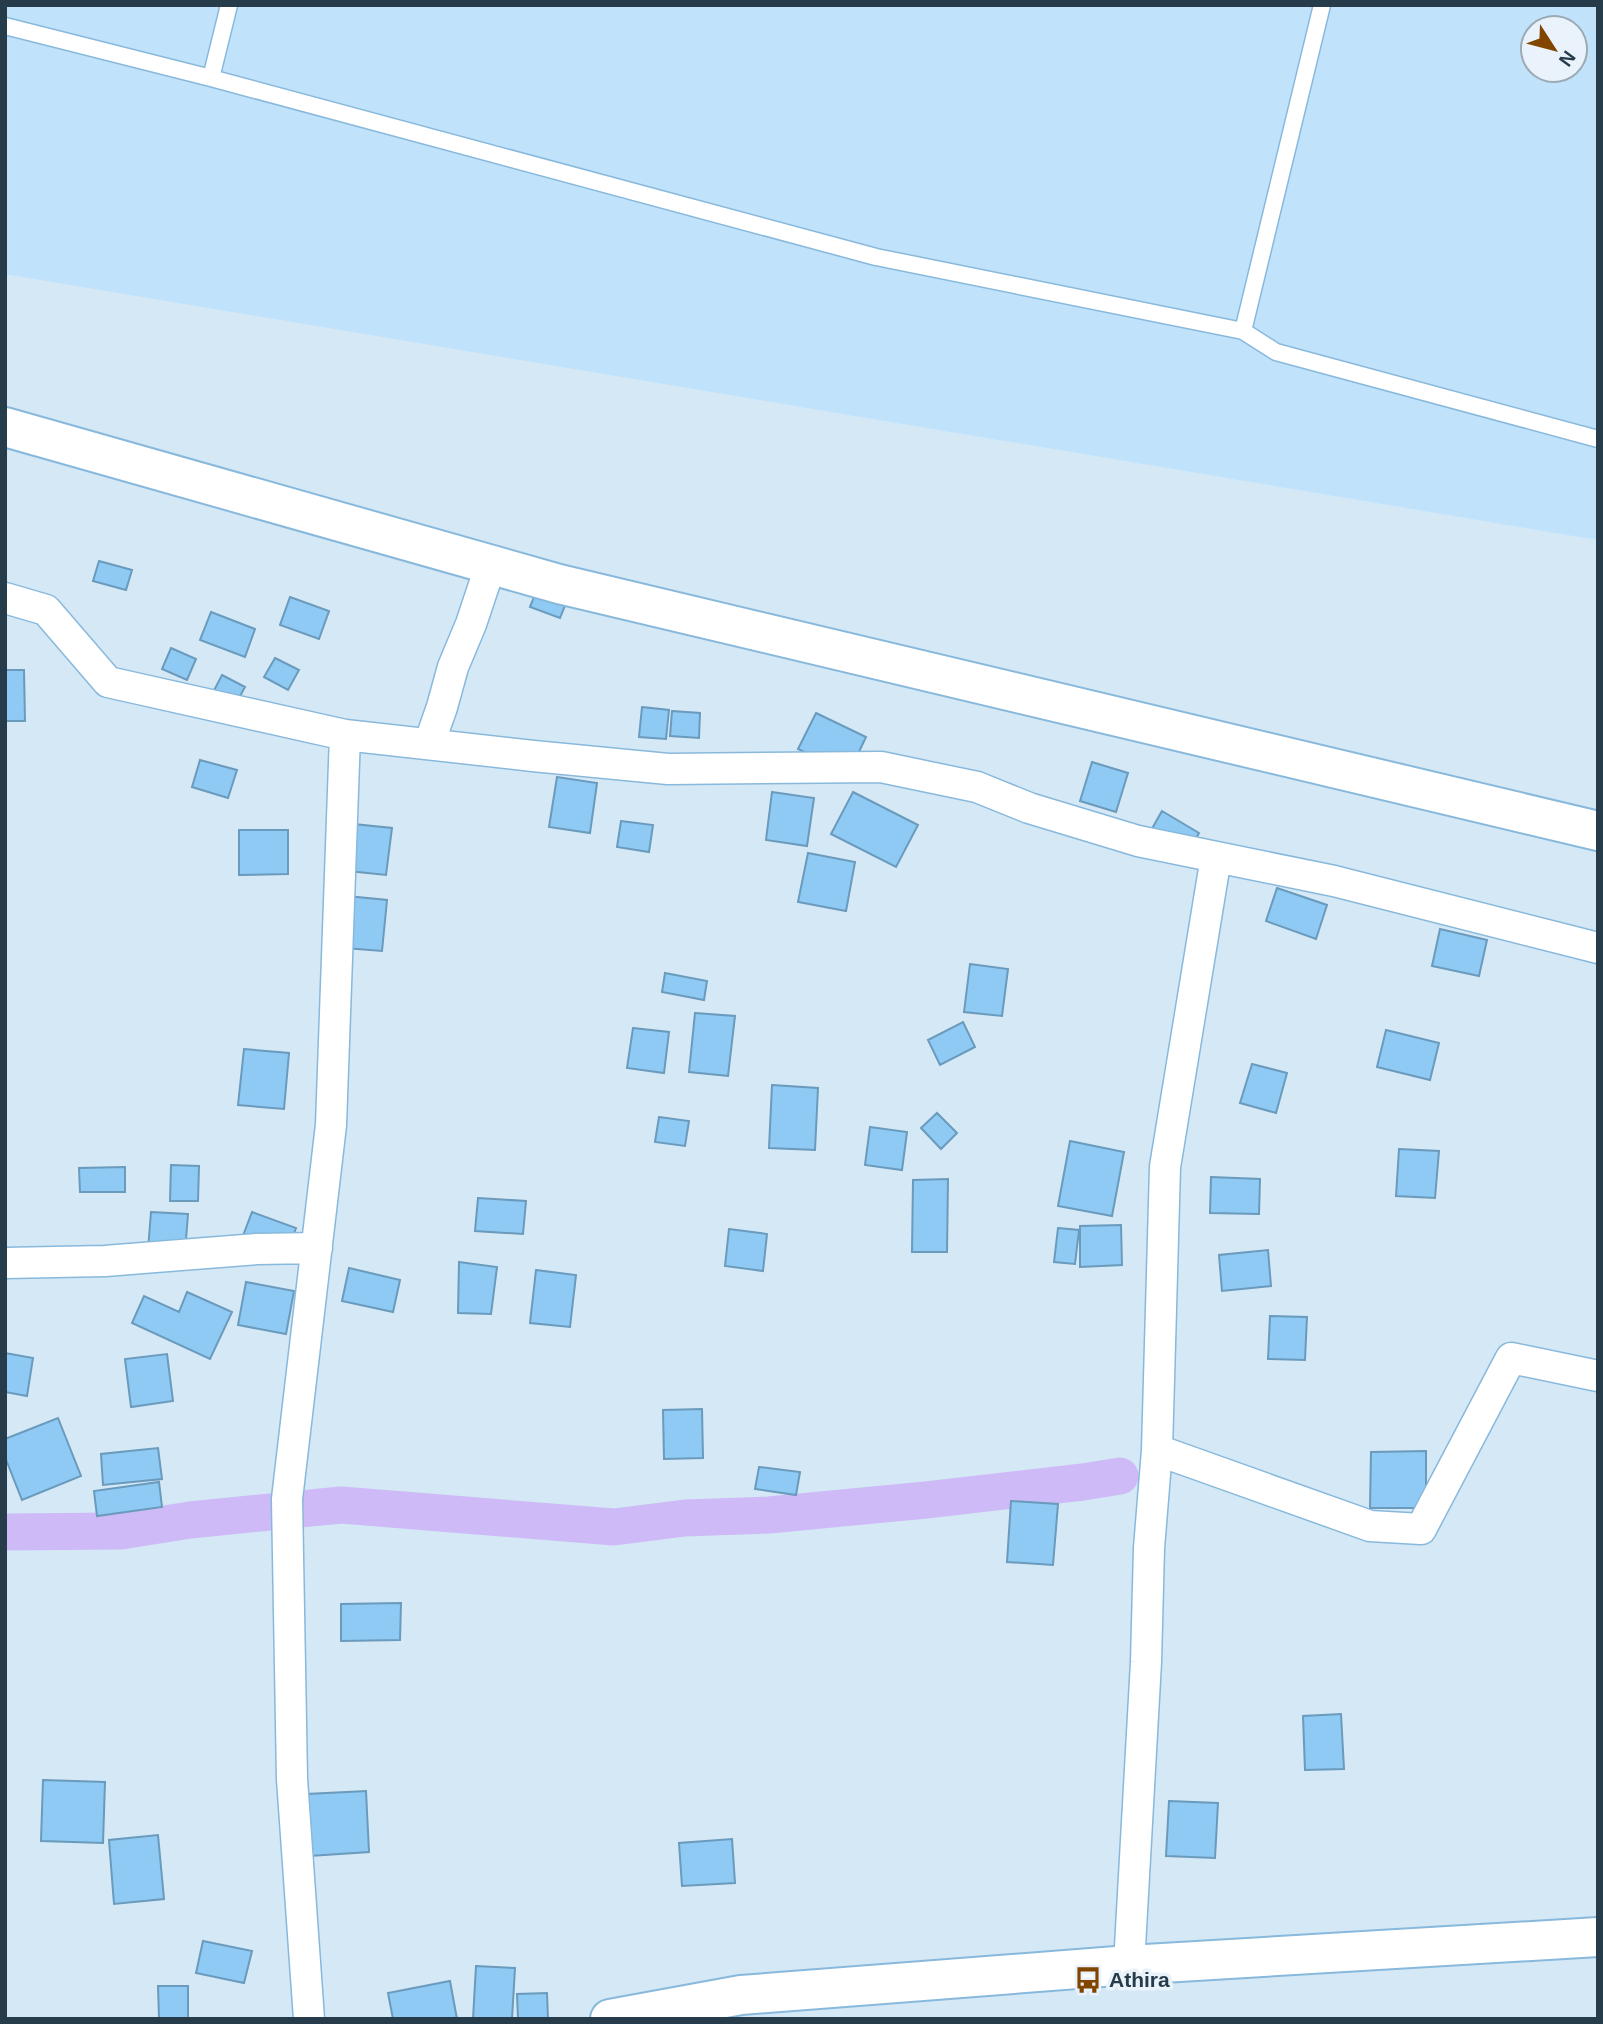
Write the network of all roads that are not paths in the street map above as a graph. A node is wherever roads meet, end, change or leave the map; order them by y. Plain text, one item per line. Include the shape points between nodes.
1 (229, 5) edge
2 (1322, 5) edge
3 (5, 26) edge
4 (211, 78) junction
5 (1243, 331) junction
6 (5, 427) edge
7 (1598, 439) edge
8 (491, 564) junction
9 (5, 598) edge
10 (345, 735) junction
11 (429, 744) junction
12 (1598, 831) edge
13 (1216, 857) junction
14 (1598, 948) edge
15 (317, 1248) junction
16 (5, 1263) edge
17 (1598, 1376) edge
18 (1157, 1450) junction
19 (1598, 1937) edge
20 (1129, 1965) junction
21 (309, 2019) edge
22 (610, 2019) edge

1 - 4 lane
2 - 5 lane
3 - 4 lane
4 - 5 lane via 876,257
5 - 7 lane via 1276,352
6 - 8 main road
8 - 11 street
8 - 12 main road
9 - 10 street via 46,610 108,682
10 - 11 street
10 - 15 street via 331,1125
11 - 13 street via 668,769 881,767 977,787 1138,841
13 - 14 street via 1334,881
13 - 18 street via 1165,1167
15 - 16 street
15 - 21 street via 287,1499 292,1779
17 - 18 street via 1511,1358 1421,1529 1370,1526
18 - 20 street
19 - 20 main road
20 - 22 main road via 741,1995

